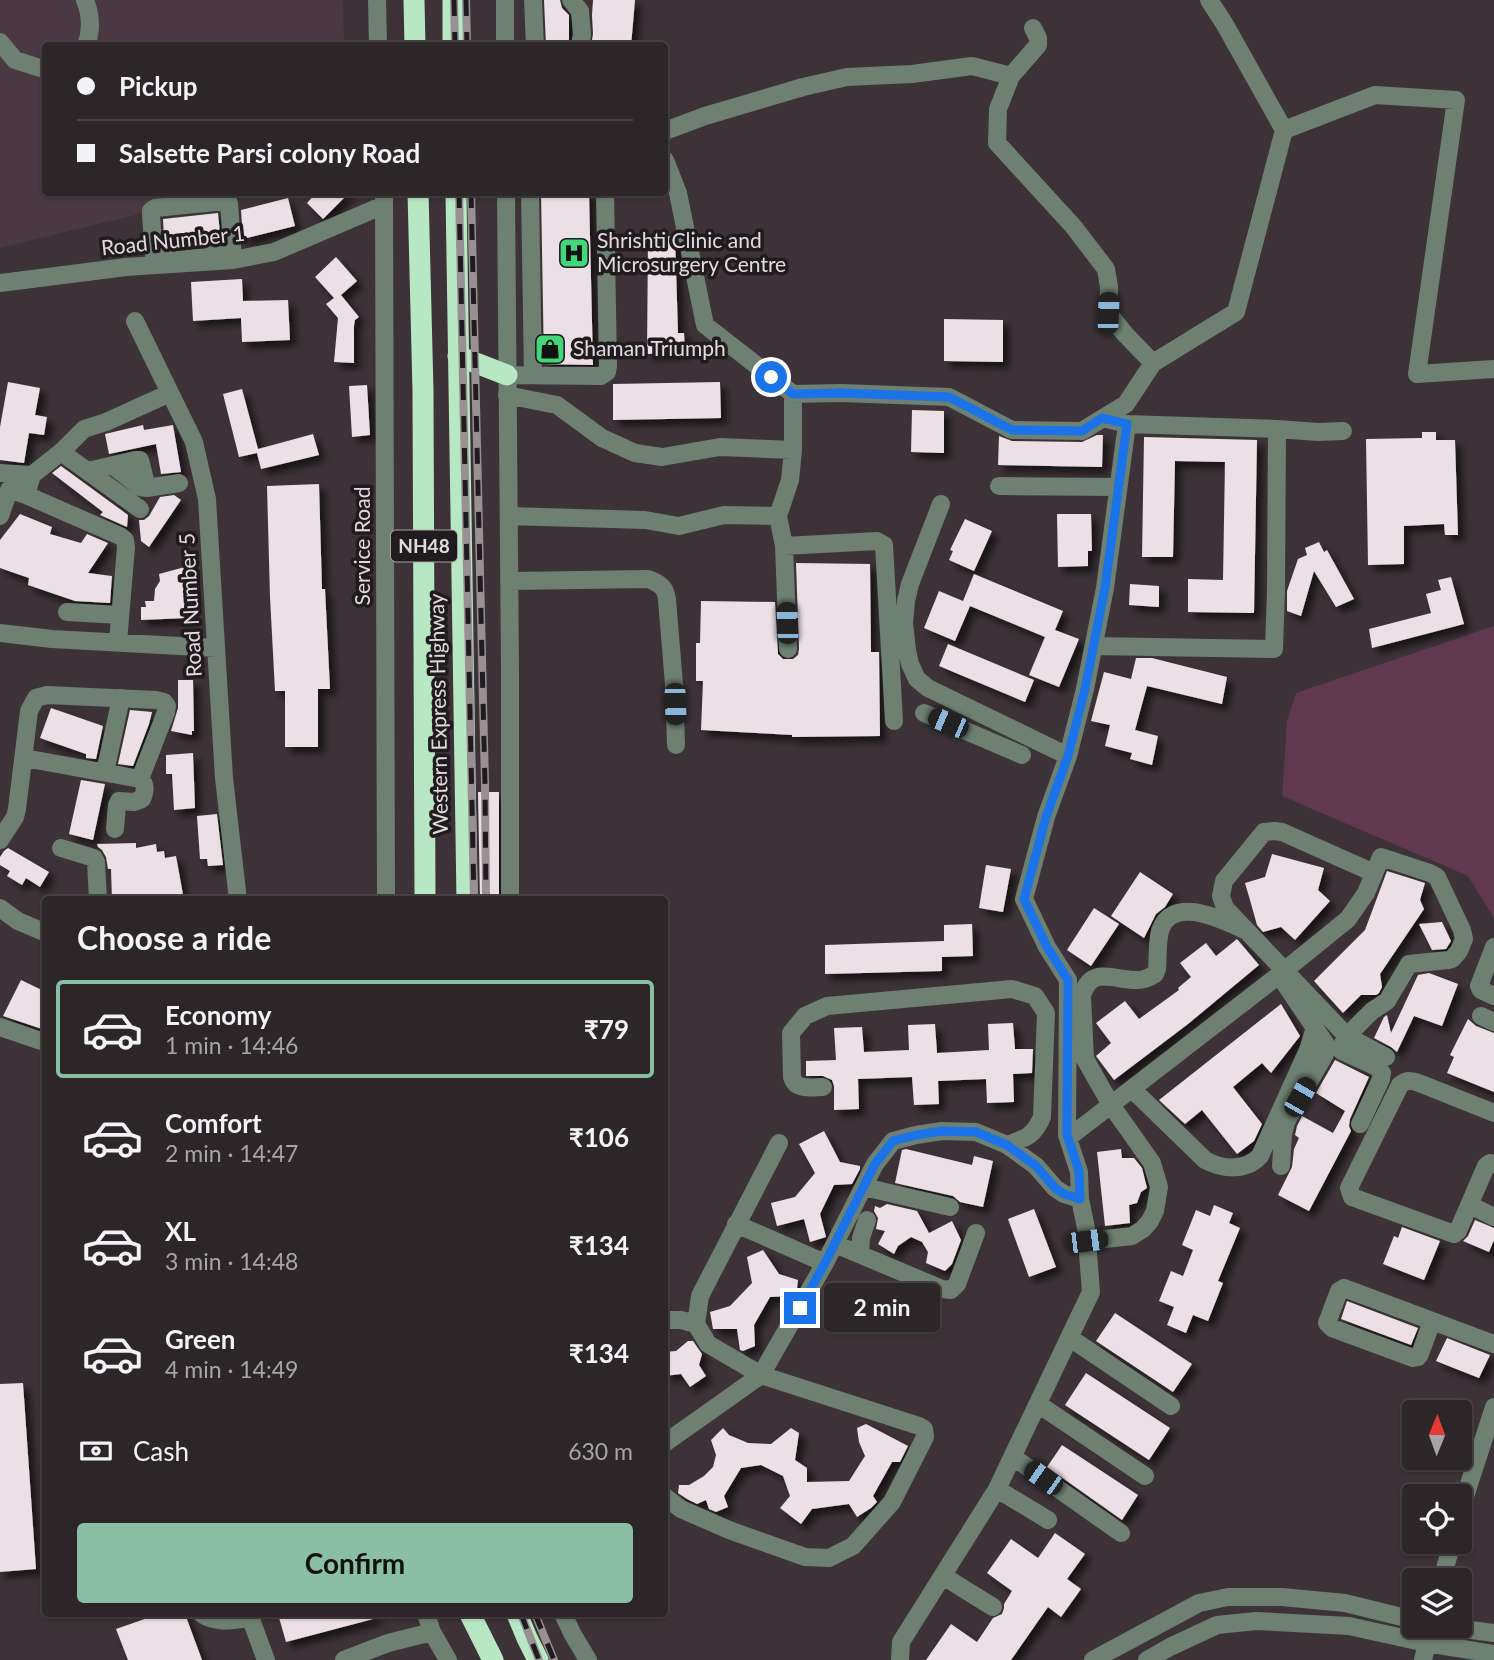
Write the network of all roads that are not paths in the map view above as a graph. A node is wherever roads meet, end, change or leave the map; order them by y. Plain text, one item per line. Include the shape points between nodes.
1 (85, 0) edge
2 (377, 0) edge
3 (414, 0) edge
4 (453, 0) edge
5 (505, 0) edge
6 (533, 0) edge
7 (571, 0) edge
8 (1209, 0) edge
9 (1033, 28) dead end
10 (0, 42) edge
11 (87, 42) edge
12 (378, 42) edge
13 (415, 42) edge
14 (453, 42) edge
15 (505, 42) edge
16 (535, 42) edge
17 (580, 42) edge
18 (42, 68) edge
19 (1011, 76) junction
20 (668, 130) edge
21 (1284, 130) junction
22 (668, 168) edge
23 (418, 196) edge
24 (456, 196) edge
25 (506, 196) edge
26 (530, 196) edge
27 (605, 196) edge
28 (384, 199) edge
29 (232, 252) junction
30 (154, 258) junction
31 (0, 283) edge
32 (135, 321) dead end
33 (458, 356) junction
34 (1153, 363) junction
35 (1494, 369) edge
36 (533, 375) junction
37 (507, 385) junction
38 (170, 393) junction
39 (793, 394) junction
40 (1102, 418) junction
41 (1127, 424) junction
42 (1277, 429) junction
43 (1343, 431) dead end
44 (793, 450) junction
45 (61, 452) junction
46 (88, 471) junction
47 (0, 473) edge
48 (32, 475) junction
49 (179, 483) dead end
50 (999, 486) dead end
51 (1118, 487) junction
52 (26, 495) junction
53 (941, 505) dead end
54 (140, 509) dead end
55 (0, 516) edge
56 (509, 516) junction
57 (778, 516) junction
58 (785, 546) junction
59 (509, 581) junction
60 (67, 611) dead end
61 (120, 615) junction
62 (0, 633) edge
63 (118, 642) junction
64 (1094, 646) junction
65 (216, 648) junction
66 (788, 649) dead end
67 (121, 698) junction
68 (924, 713) dead end
69 (980, 713) junction
70 (894, 721) dead end
71 (971, 733) junction
72 (676, 745) dead end
73 (1022, 755) dead end
74 (1068, 756) junction
75 (24, 758) junction
76 (105, 772) junction
77 (141, 779) junction
78 (115, 828) dead end
79 (0, 840) edge
80 (61, 848) dead end
81 (1374, 873) junction
82 (98, 896) edge
83 (238, 896) edge
84 (386, 896) edge
85 (425, 896) edge
86 (467, 896) edge
87 (510, 896) edge
88 (0, 908) edge
89 (42, 931) edge
90 (1247, 931) junction
91 (1494, 947) edge
92 (1282, 973) junction
93 (1494, 996) edge
94 (0, 1027) edge
95 (1315, 1027) junction
96 (1347, 1036) junction
97 (42, 1041) edge
98 (1386, 1057) dead end
99 (823, 1087) dead end
100 (1132, 1089) junction
101 (1111, 1105) junction
102 (1494, 1113) edge
103 (1360, 1124) dead end
104 (1068, 1138) junction
105 (779, 1143) dead end
106 (1007, 1145) junction
107 (1494, 1164) edge
108 (1281, 1166) dead end
109 (1494, 1172) edge
110 (864, 1187) junction
111 (1080, 1199) junction
112 (950, 1208) dead end
113 (1494, 1217) edge
114 (867, 1220) dead end
115 (736, 1224) junction
116 (976, 1233) dead end
117 (1087, 1241) junction
118 (835, 1244) junction
119 (860, 1254) junction
120 (825, 1263) junction
121 (668, 1320) edge
122 (1432, 1321) junction
123 (696, 1324) junction
124 (1070, 1338) junction
125 (1494, 1344) edge
126 (761, 1375) junction
127 (1038, 1404) junction
128 (1171, 1406) dead end
129 (1494, 1407) edge
130 (668, 1441) edge
131 (1013, 1457) junction
132 (1145, 1476) dead end
133 (1469, 1484) edge
134 (997, 1489) junction
135 (668, 1499) edge
136 (1048, 1520) dead end
137 (1121, 1533) dead end
138 (943, 1576) junction
139 (993, 1607) dead end
140 (206, 1617) edge
141 (244, 1617) edge
142 (249, 1617) edge
143 (427, 1617) edge
144 (472, 1617) edge
145 (518, 1617) edge
146 (565, 1617) edge
147 (1402, 1617) edge
148 (1472, 1630) edge
149 (432, 1632) junction
150 (1494, 1633) edge
151 (1427, 1643) edge
152 (1494, 1654) edge
153 (266, 1660) edge
154 (344, 1660) edge
155 (448, 1660) edge
156 (493, 1660) edge
157 (538, 1660) edge
158 (588, 1660) edge
159 (900, 1660) edge
160 (1093, 1660) edge
161 (1147, 1660) edge

1 - 11 street via 91,26
2 - 12 street
3 - 13 highway
4 - 14 highway
5 - 15 street
6 - 16 street
7 - 17 street via 580,11
8 - 21 street
9 - 19 street via 1038,45
10 - 18 street via 15,60
19 - 20 street via 972,66 847,78 803,87
19 - 34 street via 998,109 998,143 1107,269 1108,313
21 - 34 street via 1236,312
21 - 35 street via 1374,95 1456,100 1417,374
22 - 39 street via 678,193 705,325
23 - 85 highway, Western Express Highway / NH48 via 424,404
24 - 33 highway, Western Express Highway / NH48
25 - 37 street
26 - 36 street
27 - 36 street via 607,372 601,376
28 - 29 street, Road Number 1 via 274,252
28 - 84 street, Service Road
29 - 30 street, Road Number 1
29 - 30 street via 229,204 225,201 153,209
30 - 31 street, Road Number 1 via 126,267
32 - 38 street, Road Number 5
33 - 37 highway
33 - 86 highway, Western Express Highway / NH48
34 - 40 street via 1126,404
36 - 37 street
37 - 44 street via 557,405 602,438 635,453 662,457 720,447
37 - 56 street
38 - 45 street via 84,429
38 - 65 street, Road Number 5 via 194,442 207,499
39 - 40 street via 949,397 1012,430 1082,431
39 - 44 street
40 - 41 street
41 - 42 street
41 - 51 street
42 - 43 street
42 - 64 street via 1274,649
44 - 57 street via 790,480
45 - 46 street
45 - 48 street
46 - 49 street via 140,460 147,488
46 - 54 street
47 - 48 street
48 - 52 street
50 - 51 street
51 - 64 street
52 - 55 street via 9,490
52 - 61 street via 123,538
53 - 69 street via 910,584 904,623 906,650 917,679
56 - 57 street via 645,520 679,526 724,515
56 - 59 street
57 - 58 street
58 - 66 street
58 - 70 street via 877,541 884,545
59 - 72 street via 648,579 663,587
59 - 87 street
60 - 61 street
61 - 63 street
62 - 63 street
63 - 65 street
64 - 74 street
65 - 83 street, Road Number 5
67 - 75 street via 36,698 29,711
67 - 76 street
67 - 77 street via 156,700 167,706
68 - 71 street
69 - 71 street
69 - 74 street
71 - 73 street
74 - 104 street via 1024,899 1068,980
75 - 76 street
75 - 79 street via 15,817
76 - 77 street
77 - 78 street via 145,788 142,799 119,801
80 - 82 street via 94,858
81 - 90 street via 1282,832 1264,832 1224,881 1222,890 1224,908
81 - 92 street via 1348,919
81 - 96 street via 1381,857 1434,875 1464,939 1452,959 1407,967 1387,1001
88 - 89 street
90 - 92 street
90 - 101 street via 1184,911 1167,919 1160,931 1157,969 1150,977 1107,976 1087,983 1082,996 1085,1059
91 - 93 street via 1479,984
92 - 95 street
92 - 96 street
92 - 100 street
94 - 97 street
95 - 100 street via 1261,1156 1242,1167 1223,1167 1205,1160
95 - 108 street via 1326,1051 1286,1122
96 - 98 street
96 - 103 street via 1341,1050 1382,1073
99 - 106 street via 794,1083 791,1033 805,1016 827,1006 1012,989 1035,996 1046,1013 1042,1117 1036,1130
100 - 101 street
101 - 104 street
101 - 117 street via 1152,1163 1159,1187 1157,1200 1150,1221 1132,1236
102 - 107 street via 1404,1081 1349,1191 1352,1197 1454,1234 1486,1166
104 - 111 street via 1079,1171
105 - 115 street
106 - 110 street via 976,1132 942,1131 893,1141
106 - 111 street via 1036,1166 1055,1188
109 - 113 street via 1476,1210
110 - 112 street
110 - 118 street
111 - 117 street
114 - 119 street
115 - 120 street
115 - 123 street via 700,1296
116 - 119 street via 951,1290
117 - 124 street via 1091,1292
118 - 119 street
118 - 120 street
120 - 126 street
121 - 123 street
122 - 122 street via 1420,1354 1413,1358 1327,1323 1344,1288
122 - 125 street
123 - 126 street via 708,1344
124 - 127 street
124 - 128 street
126 - 130 street
126 - 135 street via 924,1429 925,1437 892,1502 853,1546 829,1558 805,1557 729,1530
127 - 131 street
127 - 132 street
129 - 133 street
131 - 134 street
131 - 137 street
134 - 136 street
134 - 138 street
138 - 139 street
138 - 159 street via 901,1642
140 - 141 street via 225,1621
142 - 153 street
143 - 149 street
144 - 156 highway
145 - 157 highway
146 - 158 street
147 - 160 street via 1345,1603 1228,1597 1199,1603
148 - 150 street
149 - 154 street
149 - 155 street
151 - 152 street
151 - 161 street via 1349,1626 1256,1621 1217,1625

